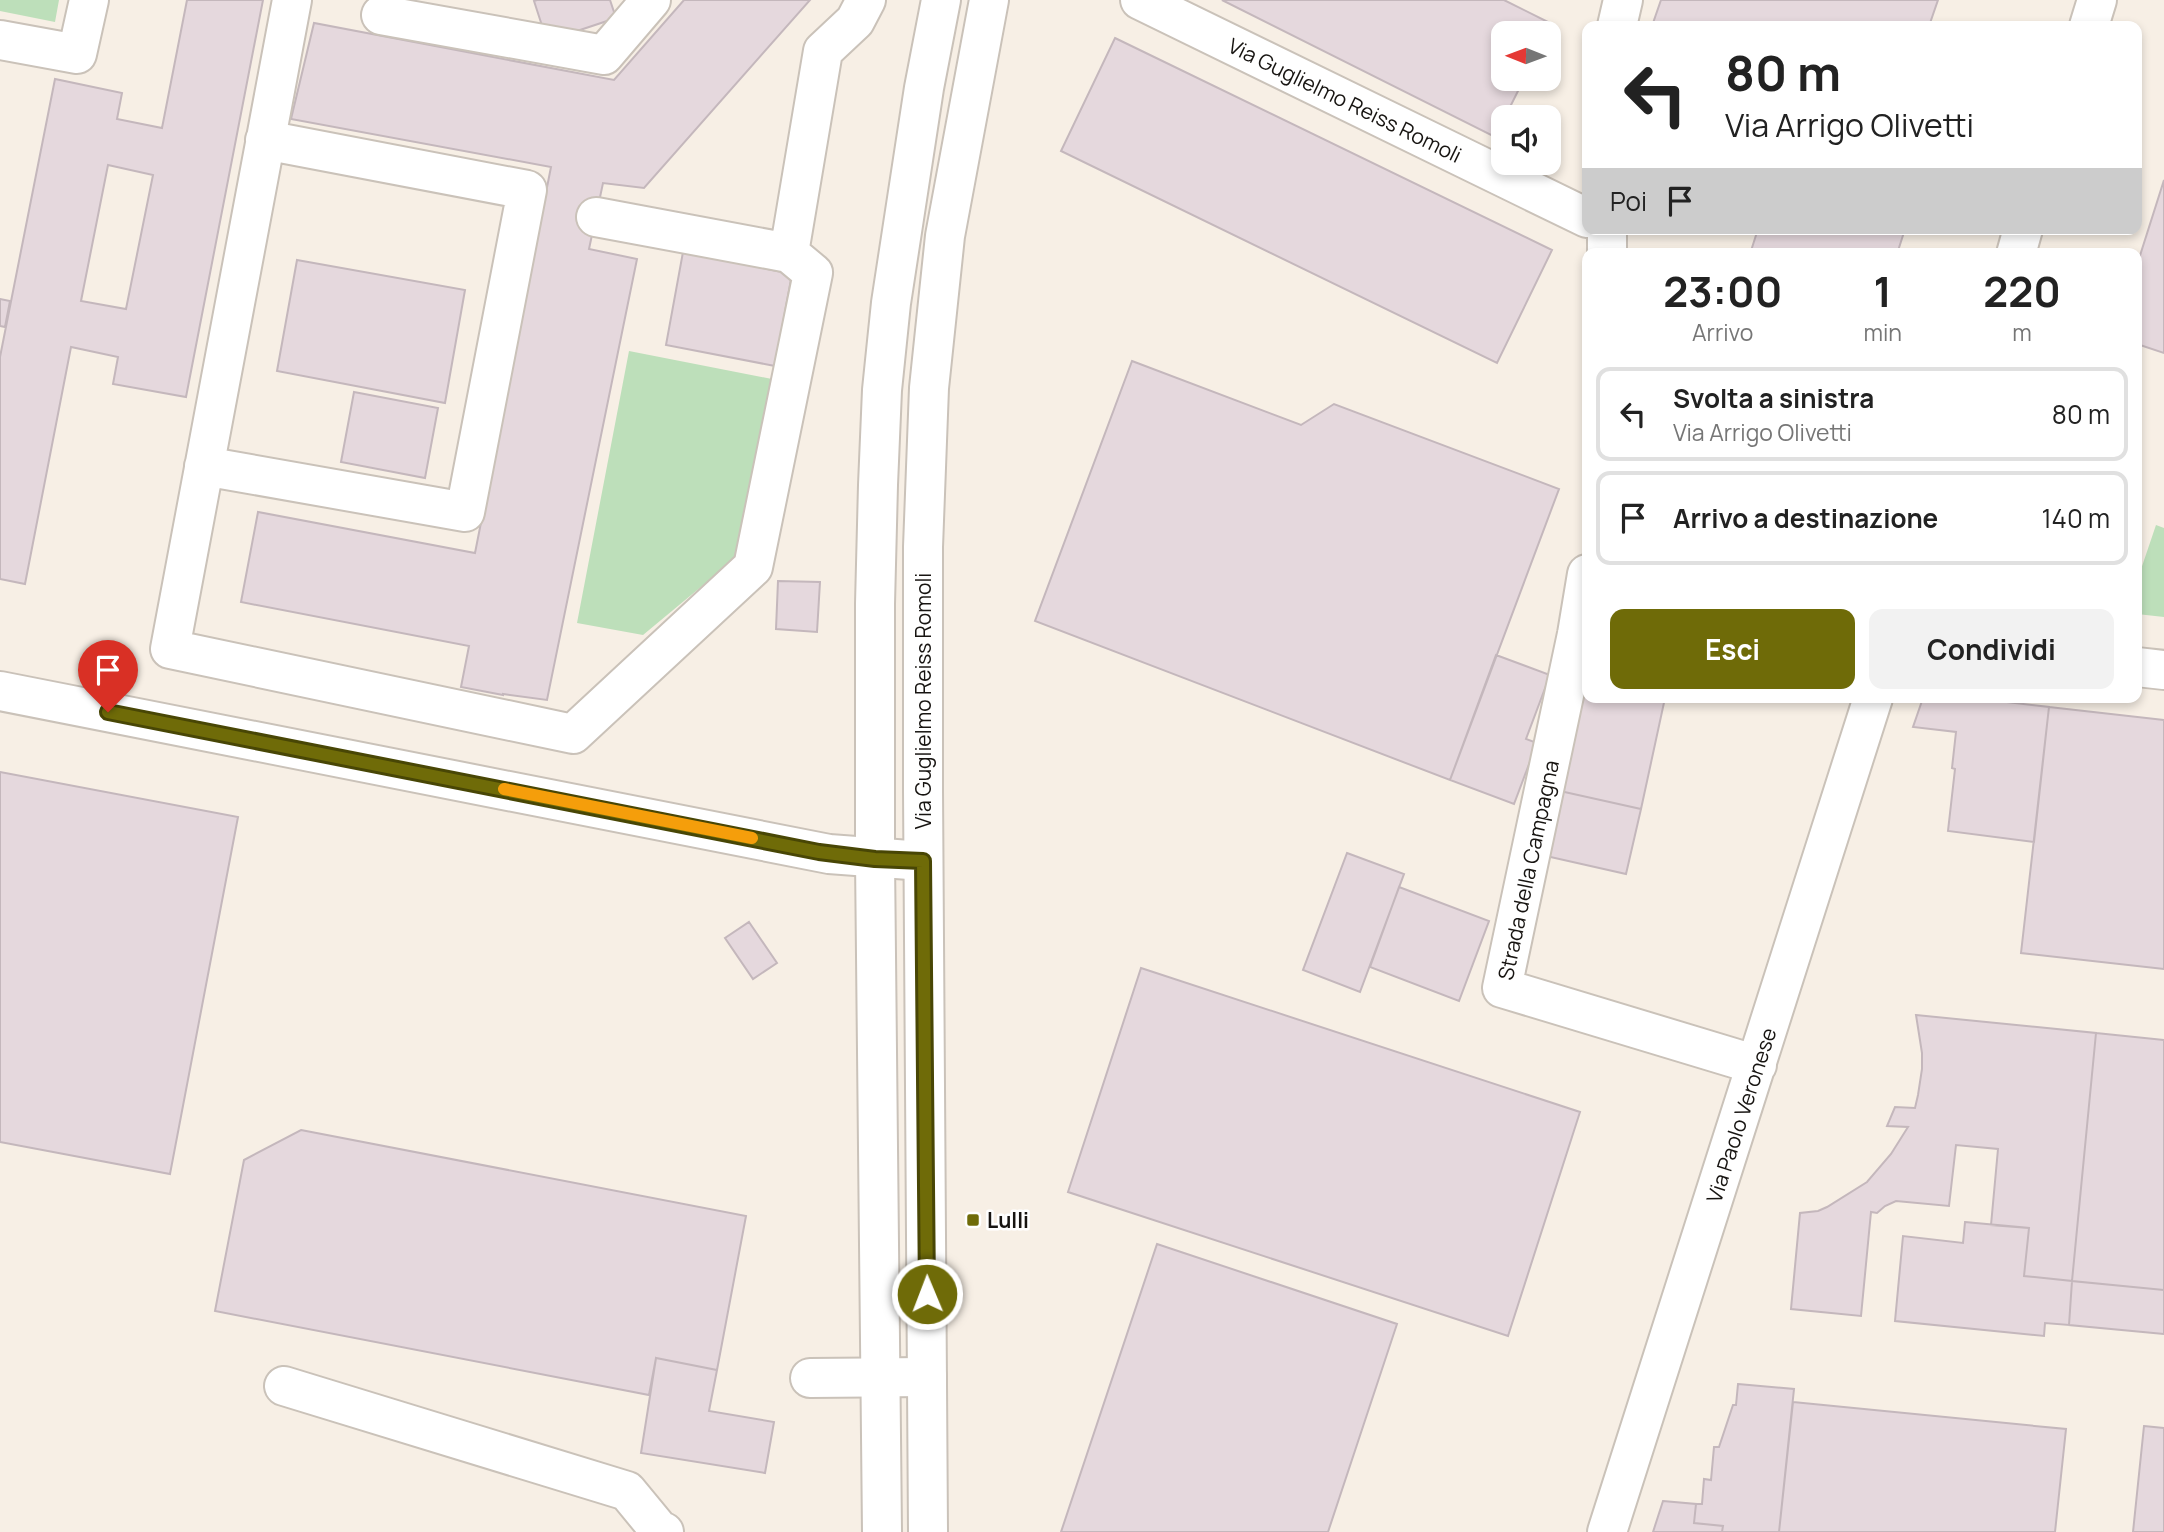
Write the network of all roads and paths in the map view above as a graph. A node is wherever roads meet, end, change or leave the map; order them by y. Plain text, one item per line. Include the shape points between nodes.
1 (89, 0) edge
2 (292, 0) edge
3 (651, 0) edge
4 (866, 0) edge
5 (941, 0) edge
6 (989, 0) edge
7 (1140, 0) edge
8 (1623, 0) edge
9 (2098, 0) edge
10 (382, 15) dead end
11 (1618, 21) edge
12 (2091, 21) edge
13 (0, 40) edge
14 (265, 140) junction
15 (1582, 216) edge
16 (596, 217) dead end
17 (789, 253) junction
18 (204, 466) junction
19 (1582, 602) edge
20 (2142, 668) edge
21 (2164, 670) edge
22 (0, 691) edge
23 (1871, 703) edge
24 (875, 859) junction
25 (923, 861) junction
26 (1757, 1065) junction
27 (880, 1377) junction
28 (927, 1377) junction
29 (810, 1378) dead end
30 (284, 1386) dead end
31 (664, 1532) edge
32 (882, 1532) edge
33 (928, 1532) edge
34 (1607, 1532) edge

1 - 13 street via 77,54
2 - 14 street
3 - 10 street via 604,55
4 - 17 street via 855,21 823,51
5 - 24 street via 891,303 882,390 874,604
6 - 25 street, Via Guglielmo Reiss Romoli via 945,236 929,388 923,561
7 - 15 street, Via Guglielmo Reiss Romoli
8 - 11 street
9 - 12 street
14 - 18 street
14 - 18 street via 527,190 465,512
16 - 17 street
17 - 18 street via 813,273 753,567 573,734 170,649
19 - 26 street, Strada della Campagna via 1502,988
20 - 21 street
22 - 24 street via 819,852
23 - 26 street, Via Paolo Veronese
24 - 25 street
24 - 27 street
25 - 28 street, Via Guglielmo Reiss Romoli
26 - 34 street, Via Paolo Veronese
27 - 28 street
27 - 29 street
27 - 32 street
28 - 33 street, Via Guglielmo Reiss Romoli
30 - 31 street via 627,1491

